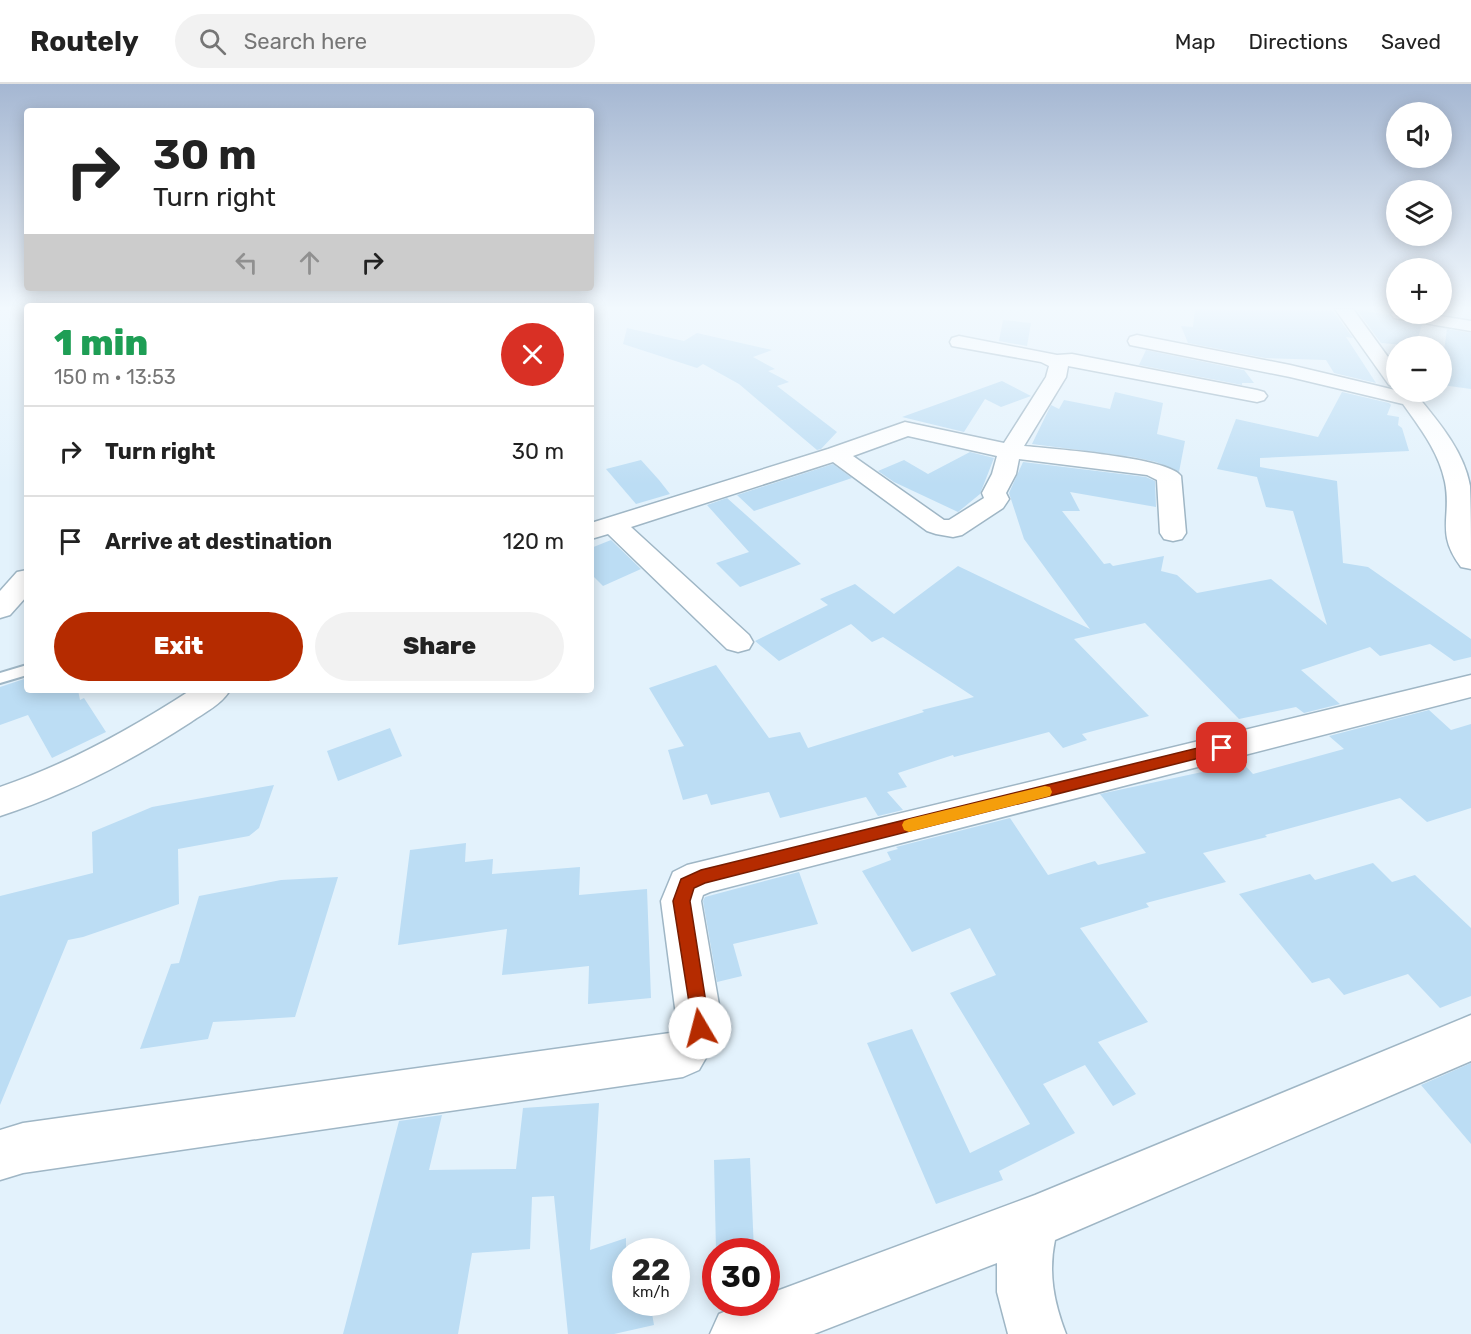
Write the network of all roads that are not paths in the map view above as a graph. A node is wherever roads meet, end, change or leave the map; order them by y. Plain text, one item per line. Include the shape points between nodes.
1 (1058, 367) edge
2 (1110, 367) edge
3 (1267, 367) edge
4 (1386, 388) edge
5 (1257, 396) dead end
6 (1411, 402) edge
7 (1010, 451) junction
8 (836, 454) junction
9 (602, 527) edge
10 (1173, 533) dead end
11 (1471, 561) edge
12 (24, 581) edge
13 (0, 609) edge
14 (738, 642) dead end
15 (24, 671) edge
16 (0, 678) edge
17 (1471, 686) edge
18 (210, 693) edge
19 (0, 802) edge
20 (1471, 1038) edge
21 (0, 1155) edge
22 (1035, 1222) junction
23 (739, 1334) edge
24 (1037, 1334) edge

1 - 7 street
2 - 5 street
3 - 4 street
6 - 11 street via 1452,464 1458,486 1459,540
7 - 8 street via 913,429 897,430
7 - 8 street via 994,493 997,499 953,529 936,526
7 - 10 street via 1152,469 1169,476
8 - 9 street
9 - 14 street
12 - 13 street
15 - 16 lane
17 - 21 street via 701,877 687,884 681,901 700,1028 683,1054 23,1148
18 - 19 street via 70,775
20 - 22 street
22 - 23 street
22 - 24 street via 1028,1238 1024,1296

